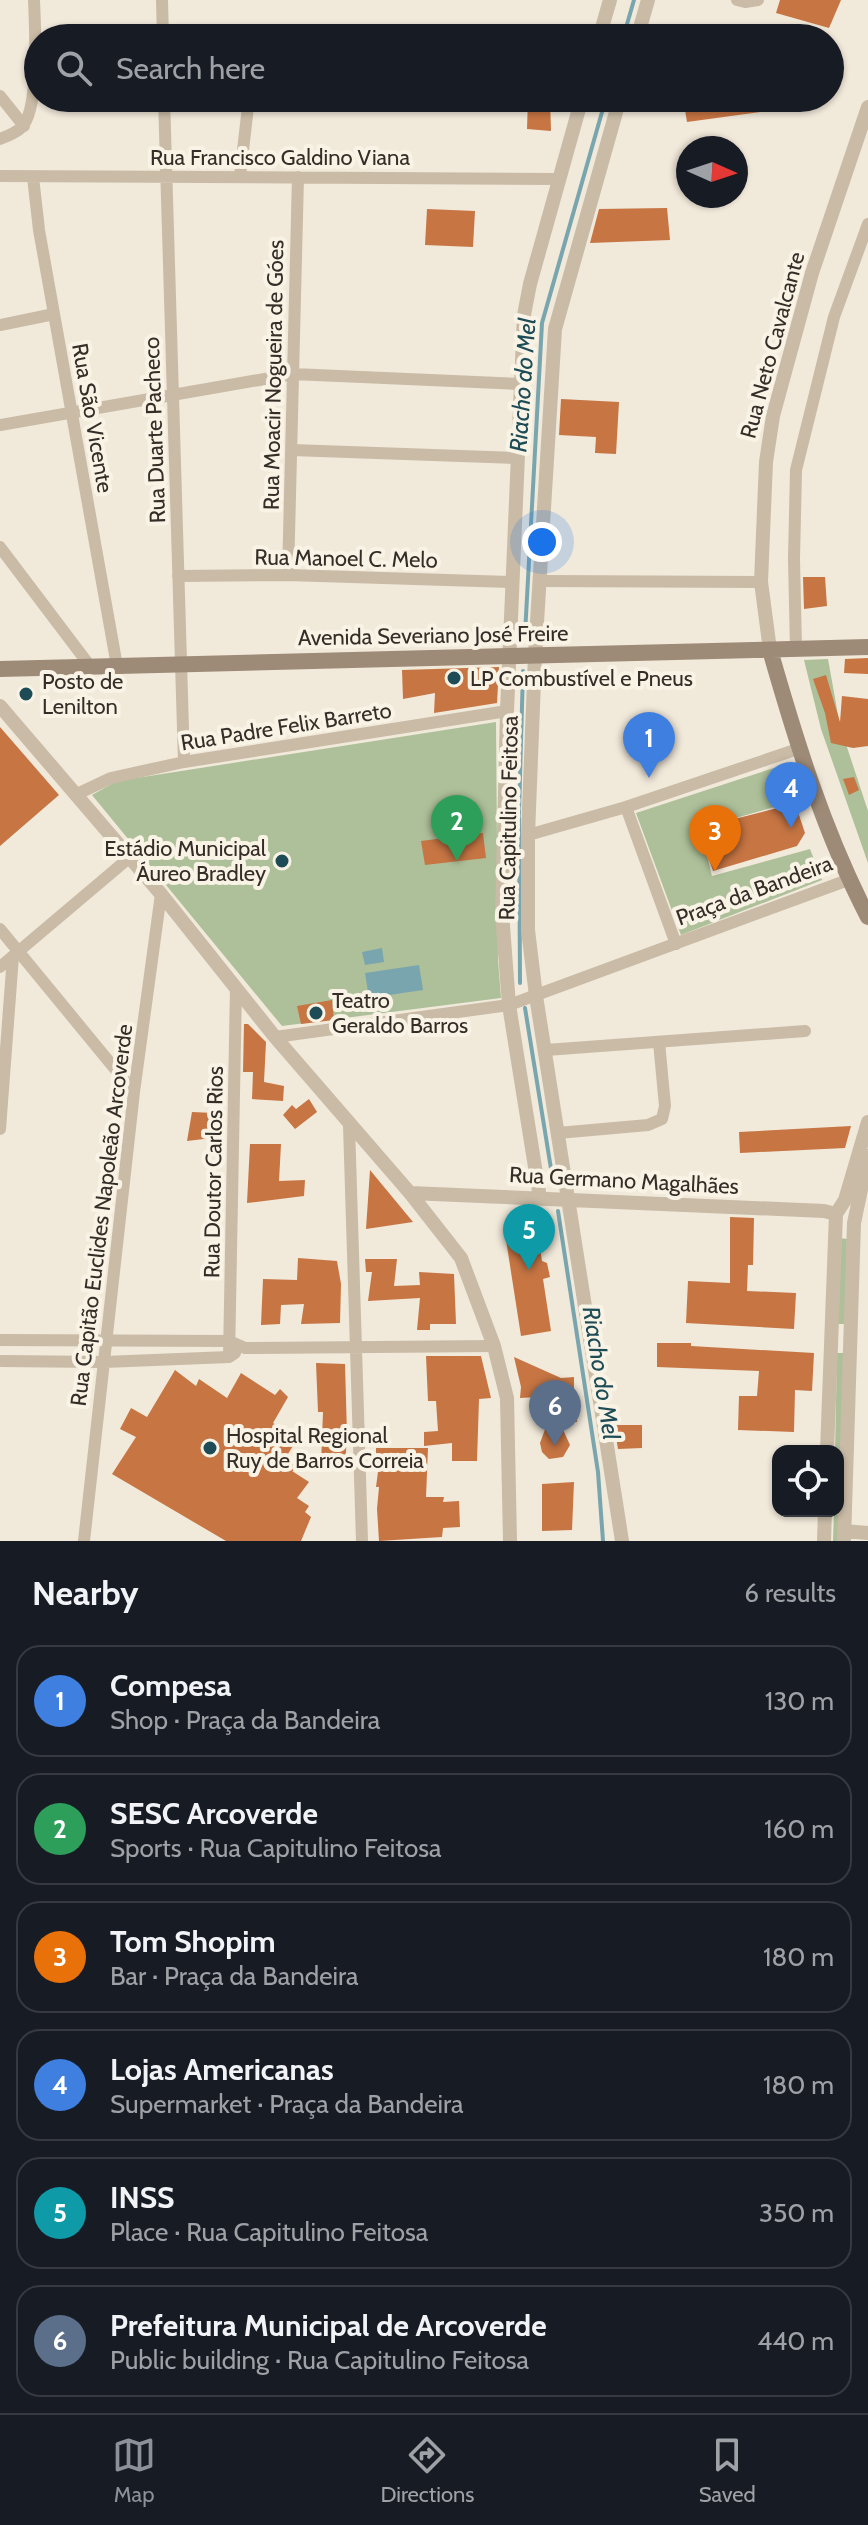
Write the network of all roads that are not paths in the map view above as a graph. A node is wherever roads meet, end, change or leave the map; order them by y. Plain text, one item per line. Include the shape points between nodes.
1 (34, 0) edge
2 (162, 0) edge
3 (610, 0) edge
4 (648, 0) edge
5 (737, 0) edge
6 (758, 0) edge
7 (34, 24) edge
8 (163, 24) edge
9 (603, 24) edge
10 (641, 24) edge
11 (0, 96) edge
12 (868, 107) edge
13 (29, 112) edge
14 (165, 112) edge
15 (247, 112) edge
16 (578, 112) edge
17 (616, 112) edge
18 (24, 126) junction
19 (0, 139) edge
20 (167, 175) junction
21 (0, 176) edge
22 (240, 176) junction
23 (33, 177) junction
24 (298, 177) junction
25 (559, 179) junction
26 (868, 224) edge
27 (54, 314) junction
28 (0, 325) edge
29 (293, 374) junction
30 (521, 384) junction
31 (172, 394) junction
32 (73, 412) junction
33 (0, 425) edge
34 (292, 450) junction
35 (517, 458) junction
36 (0, 547) edge
37 (288, 575) junction
38 (178, 576) junction
39 (541, 581) junction
40 (512, 582) junction
41 (761, 582) junction
42 (868, 647) edge
43 (796, 649) junction
44 (770, 650) junction
45 (509, 655) junction
46 (535, 655) junction
47 (181, 664) junction
48 (90, 666) junction
49 (117, 666) junction
50 (0, 669) edge
51 (1, 709) edge
52 (507, 711) junction
53 (798, 749) junction
54 (184, 762) junction
55 (75, 795) junction
56 (626, 807) junction
57 (528, 835) junction
58 (129, 858) junction
59 (848, 880) junction
60 (161, 894) junction
61 (868, 917) edge
62 (0, 929) edge
63 (676, 944) junction
64 (16, 953) junction
65 (0, 967) edge
66 (236, 988) junction
67 (536, 996) junction
68 (509, 1005) junction
69 (805, 1031) dead end
70 (275, 1037) junction
71 (659, 1042) junction
72 (546, 1050) junction
73 (134, 1092) junction
74 (868, 1122) edge
75 (349, 1125) junction
76 (0, 1129) edge
77 (558, 1133) junction
78 (868, 1156) edge
79 (410, 1193) junction
80 (540, 1198) junction
81 (568, 1199) junction
82 (836, 1214) junction
83 (853, 1243) junction
84 (831, 1335) junction
85 (849, 1336) junction
86 (106, 1339) junction
87 (0, 1340) edge
88 (229, 1341) junction
89 (494, 1346) junction
90 (245, 1348) junction
91 (358, 1349) junction
92 (229, 1357) junction
93 (0, 1361) edge
94 (104, 1362) junction
95 (827, 1445) edge
96 (825, 1517) edge
97 (868, 1533) edge
98 (844, 1536) edge
99 (84, 1541) edge
100 (362, 1541) edge
101 (510, 1541) edge
102 (622, 1541) edge
103 (824, 1541) edge

1 - 7 street
2 - 8 street
3 - 9 street
4 - 10 street
5 - 6 street
11 - 18 street
12 - 41 street, Rua Neto Cavalcante via 812,273 773,416
13 - 18 street
14 - 20 street, Rua Duarte Pacheco
15 - 22 street
16 - 25 street, Rua Capitulino Feitosa
17 - 39 street, Rua Capitulino Feitosa via 555,329
18 - 19 street
20 - 22 street, Rua Francisco Galdino Viana
20 - 23 street, Rua Francisco Galdino Viana
20 - 31 street, Rua Duarte Pacheco
21 - 23 street, Rua Francisco Galdino Viana
22 - 24 street, Rua Francisco Galdino Viana
23 - 27 street, Rua São Vicente
24 - 25 street, Rua Francisco Galdino Viana
24 - 29 street, Rua Moacir Nogueira de Góes
25 - 30 street, Rua Capitulino Feitosa via 524,315
26 - 43 street via 834,317 796,470
27 - 28 street
27 - 32 street, Rua São Vicente
29 - 30 street
29 - 31 street
29 - 34 street, Rua Moacir Nogueira de Góes
30 - 35 street, Rua Capitulino Feitosa
31 - 32 street
31 - 38 street, Rua Duarte Pacheco
32 - 33 street
32 - 49 street, Rua São Vicente
34 - 35 street
34 - 37 street, Rua Moacir Nogueira de Góes
35 - 40 street, Rua Capitulino Feitosa
36 - 48 street
37 - 38 street, Rua Manoel C. Melo
37 - 40 street, Rua Manoel C. Melo
38 - 47 street, Rua Duarte Pacheco
39 - 41 street
39 - 46 street, Rua Capitulino Feitosa
40 - 45 street, Rua Capitulino Feitosa
41 - 44 street, Rua Neto Cavalcante
42 - 43 main road, Avenida Severiano José Freire
43 - 44 main road, Avenida Severiano José Freire
44 - 46 main road, Avenida Severiano José Freire
44 - 53 main road, Praça da Bandeira
45 - 46 main road, Avenida Severiano José Freire
45 - 47 main road, Avenida Severiano José Freire
45 - 52 street, Rua Capitulino Feitosa
46 - 57 street, Rua Capitulino Feitosa
47 - 49 main road, Avenida Severiano José Freire
47 - 54 street, Rua Duarte Pacheco
48 - 49 main road, Avenida Severiano José Freire
48 - 50 main road, Avenida Severiano José Freire
51 - 55 street
52 - 54 street, Rua Padre Felix Barreto
52 - 68 street, Rua Capitulino Feitosa via 502,913
53 - 56 street
53 - 59 main road, Praça da Bandeira
54 - 55 street, Rua Padre Felix Barreto via 119,775
55 - 58 street
56 - 57 street
56 - 63 street, Praça da Bandeira
57 - 67 street, Rua Capitulino Feitosa via 527,919
58 - 60 street
58 - 64 street
59 - 61 main road, Praça da Bandeira
59 - 63 street, Praça da Bandeira
60 - 66 street
60 - 73 street, Rua Capitão Euclides Napoleão Arcoverde
62 - 64 street
63 - 67 street
64 - 65 street
64 - 73 street
64 - 76 street
66 - 70 street
66 - 88 street, Rua Doutor Carlos Rios
67 - 68 street
67 - 72 street, Rua Capitulino Feitosa
68 - 70 street
68 - 80 street, Rua Capitulino Feitosa
69 - 71 street
70 - 75 street
71 - 72 street
71 - 77 street via 662,1119 648,1125
72 - 77 street, Rua Capitulino Feitosa
73 - 86 street, Rua Capitão Euclides Napoleão Arcoverde
74 - 82 street
75 - 79 street
75 - 91 street
77 - 81 street, Rua Capitulino Feitosa
78 - 83 street
79 - 80 street, Rua Germano Magalhães
79 - 89 street via 461,1258
80 - 81 street, Rua Germano Magalhães
81 - 82 street, Rua Germano Magalhães
81 - 102 street, Rua Capitulino Feitosa
82 - 83 street
82 - 84 street
83 - 85 street
84 - 85 street
84 - 95 street
85 - 98 street
86 - 87 street
86 - 88 street
86 - 94 street, Rua Capitão Euclides Napoleão Arcoverde
88 - 90 street
88 - 92 street, Rua Doutor Carlos Rios
89 - 91 street
89 - 101 street via 507,1398
90 - 91 street
90 - 92 street
91 - 100 street
92 - 94 street
93 - 94 street
94 - 99 street, Rua Capitão Euclides Napoleão Arcoverde
96 - 103 street
97 - 98 street

